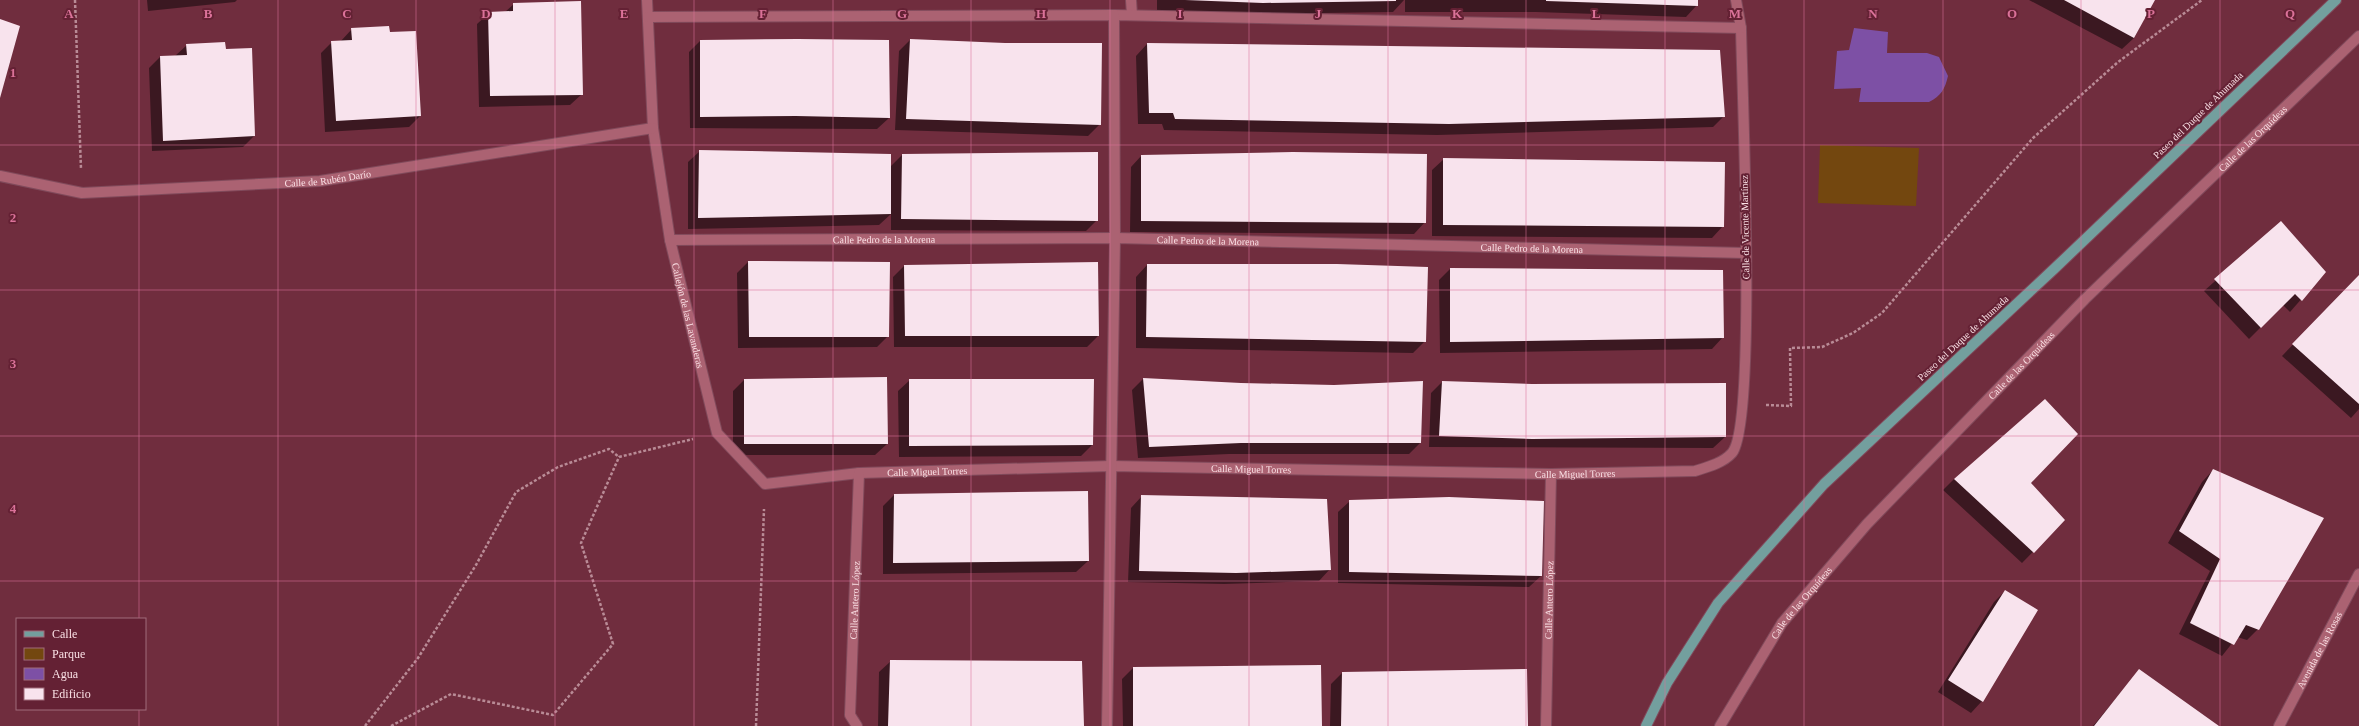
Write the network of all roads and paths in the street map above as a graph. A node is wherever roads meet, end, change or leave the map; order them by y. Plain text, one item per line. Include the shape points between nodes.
1 (74, 0) edge
2 (647, 0) edge
3 (1132, 0) edge
4 (1736, 0) edge
5 (2202, 0) edge
6 (2336, 0) edge
7 (1114, 15) junction
8 (1132, 15) junction
9 (648, 17) junction
10 (1741, 28) junction
11 (2359, 36) edge
12 (653, 128) junction
13 (0, 176) edge
14 (82, 193) junction
15 (1115, 238) junction
16 (670, 240) junction
17 (1746, 253) junction
18 (1744, 404) junction
19 (717, 433) junction
20 (1733, 452) joint
21 (618, 457) junction
22 (1111, 466) junction
23 (859, 473) junction
24 (1552, 474) junction
25 (765, 484) junction
26 (2359, 574) edge
27 (365, 726) edge
28 (391, 726) edge
29 (756, 726) edge
30 (857, 726) edge
31 (1107, 726) edge
32 (1546, 726) edge
33 (1646, 726) edge
34 (1720, 726) edge
35 (2279, 726) edge

1 - 14 path
2 - 9 street, Callejón de las Lavanderas
3 - 8 street
4 - 10 street, Calle de Vicente Martínez
5 - 18 path via 2118,62 2033,138 1882,313 1853,333 1822,347 1790,348 1791,406
6 - 33 main road, Paseo del Duque de Ahumada via 1824,484 1718,603 1666,683
7 - 8 street
7 - 9 street
7 - 15 street
8 - 10 street
9 - 12 street, Callejón de las Lavanderas
10 - 17 street, Calle de Vicente Martínez
11 - 34 street, Calle de las Orquídeas via 2084,299 1867,524 1782,623
12 - 14 street, Calle de Rubén Darío via 320,181
12 - 16 street, Callejón de las Lavanderas
13 - 14 street, Calle de Rubén Darío
15 - 16 street, Calle Pedro de la Morena
15 - 17 street, Calle Pedro de la Morena
15 - 22 street
16 - 19 street, Callejón de las Lavanderas
17 - 18 street, Calle de Vicente Martínez
18 - 20 street, Calle de Vicente Martínez
19 - 21 path
19 - 25 street, Callejón de las Lavanderas
20 - 24 street, Calle Miguel Torres via 1716,464 1695,471
21 - 27 path via 609,449 558,467 516,492 476,565 418,658
21 - 28 path via 581,543 613,644 553,715 451,694
22 - 23 street, Calle Miguel Torres
22 - 24 street, Calle Miguel Torres
22 - 31 street
23 - 25 street, Calle Miguel Torres
23 - 30 street, Calle Antero López via 850,715
24 - 32 street, Calle Antero López
25 - 29 path
26 - 35 street, Avenida de las Rosas

